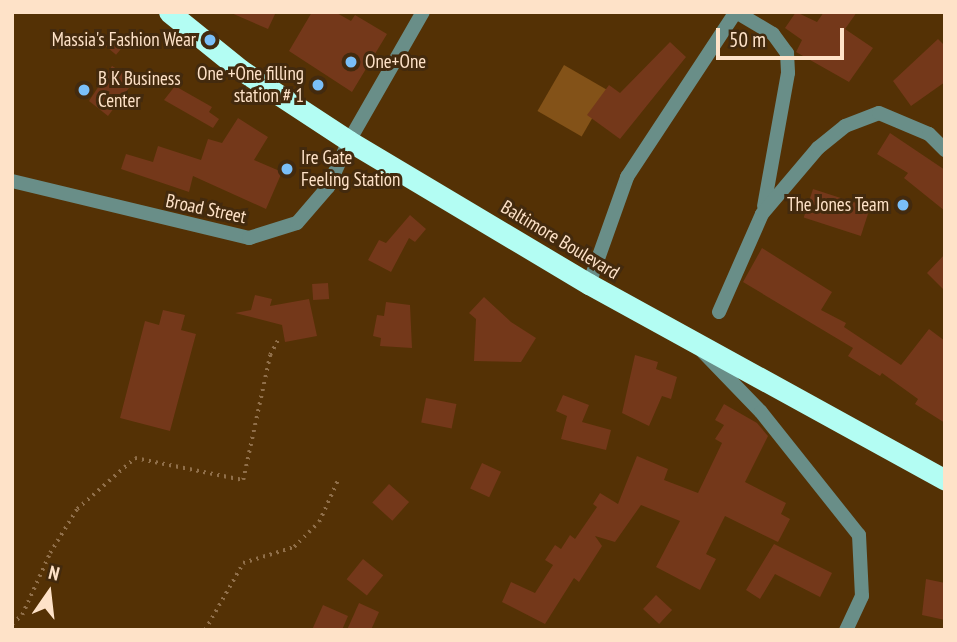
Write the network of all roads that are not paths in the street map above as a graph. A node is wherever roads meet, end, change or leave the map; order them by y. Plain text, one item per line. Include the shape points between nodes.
1 (169, 12) edge
2 (423, 12) edge
3 (736, 12) edge
4 (349, 141) junction
5 (945, 150) edge
6 (12, 181) edge
7 (762, 214) junction
8 (590, 284) junction
9 (719, 312) dead end
10 (694, 344) junction
11 (945, 480) edge
12 (846, 630) edge

1 - 4 highway, Baltimore Boulevard via 241,70
2 - 4 street, Broad Street
3 - 7 street via 773,34 787,53 778,137
3 - 8 street via 627,177
4 - 6 street, Broad Street via 328,187 297,223 249,238
4 - 8 highway, Baltimore Boulevard
5 - 7 street via 929,134 879,113 845,126 818,148
7 - 9 street
8 - 10 highway, Baltimore Boulevard
10 - 11 highway, Baltimore Boulevard
10 - 12 street via 761,412 859,535 862,596

